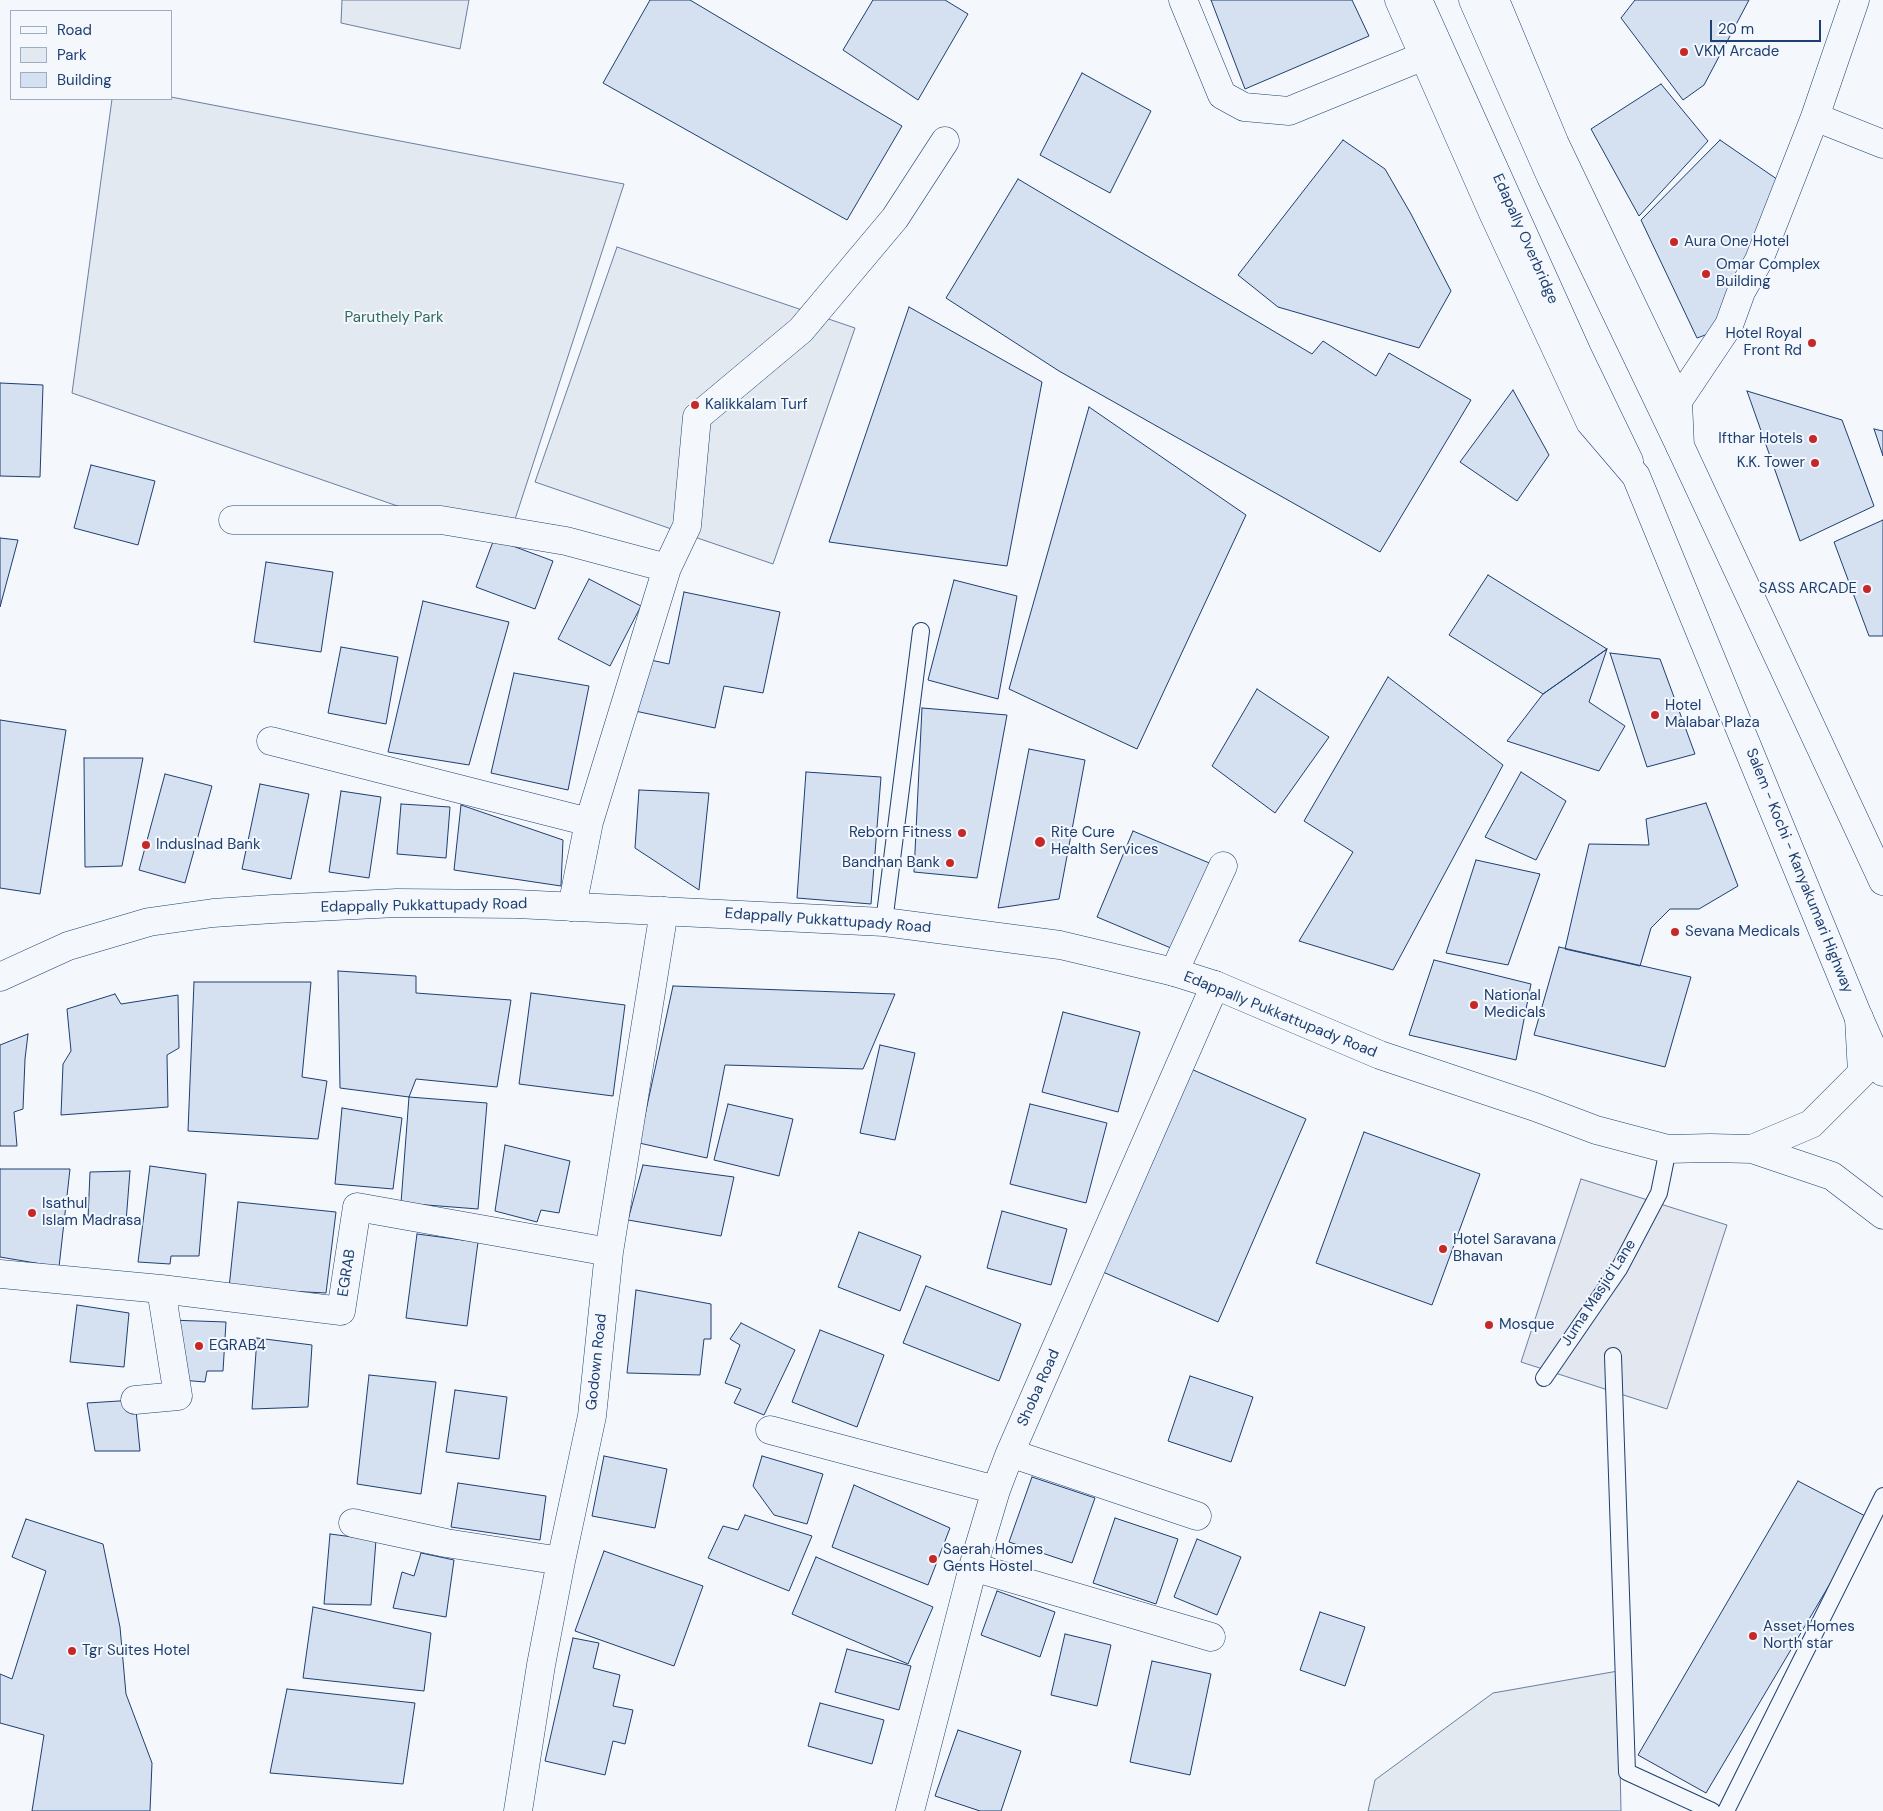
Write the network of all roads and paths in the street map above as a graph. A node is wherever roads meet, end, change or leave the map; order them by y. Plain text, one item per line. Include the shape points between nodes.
1 (1183, 0) edge
2 (1399, 0) edge
3 (1418, 0) edge
4 (1473, 0) edge
5 (1495, 0) edge
6 (1855, 0) edge
7 (1424, 56) junction
8 (1815, 117) junction
9 (945, 141) dead end
10 (1883, 144) edge
11 (1678, 402) junction
12 (1680, 446) junction
13 (1636, 476) junction
14 (233, 520) dead end
15 (667, 568) junction
16 (921, 631) dead end
17 (272, 741) dead end
18 (589, 822) junction
19 (1223, 866) dead end
20 (1883, 881) edge
21 (572, 907) junction
22 (664, 911) junction
23 (884, 922) junction
24 (1174, 972) junction
25 (0, 977) edge
26 (1215, 985) junction
27 (1858, 1016) junction
28 (1883, 1072) edge
29 (1668, 1149) junction
30 (1752, 1149) junction
31 (1883, 1215) edge
32 (609, 1252) junction
33 (0, 1274) edge
34 (161, 1289) junction
35 (1613, 1356) dead end
36 (1544, 1378) dead end
37 (135, 1400) dead end
38 (770, 1430) dead end
39 (1010, 1453) junction
40 (996, 1490) junction
41 (1883, 1496) edge
42 (1197, 1516) dead end
43 (353, 1522) dead end
44 (561, 1561) junction
45 (973, 1567) junction
46 (1211, 1637) dead end
47 (518, 1811) edge
48 (910, 1811) edge
49 (1712, 1811) edge
50 (1726, 1811) edge

1 - 7 main road via 1222,95 1244,107 1289,111
2 - 7 main road
3 - 13 main road, Edapally Overbridge via 1576,353
4 - 12 main road via 1551,177
5 - 11 main road via 1555,144
6 - 8 main road
7 - 13 main road via 1590,422
8 - 10 main road
8 - 11 main road via 1759,260 1741,292 1729,325
9 - 15 main road via 895,218 800,330 697,417 687,526
11 - 12 main road
12 - 20 main road
13 - 27 main road, Salem - Kochi - Kanyakumari Highway
14 - 15 main road via 441,520 566,541
15 - 18 main road
16 - 23 lane
17 - 18 main road
18 - 21 main road
19 - 24 main road
21 - 22 main road, Edappally Pukkattupady Road
21 - 25 main road, Edappally Pukkattupady Road via 397,903 213,913 149,922 68,946
22 - 23 main road, Edappally Pukkattupady Road
22 - 32 main road, Godown Road
23 - 24 main road, Edappally Pukkattupady Road via 1060,945
24 - 26 main road, Edappally Pukkattupady Road
26 - 29 main road, Edappally Pukkattupady Road via 1380,1055 1596,1130
26 - 39 main road, Shoba Road
27 - 28 main road, Salem - Kochi - Kanyakumari Highway
27 - 30 main road via 1862,1073 1811,1124
29 - 30 main road, Edappally Pukkattupady Road
29 - 36 lane, Juma Masjid Lane via 1660,1193 1619,1269
30 - 31 main road via 1832,1176
32 - 34 main road, EGRAB via 357,1207 341,1311
32 - 44 main road, Godown Road via 592,1416
33 - 34 main road, EGRAB
34 - 37 main road via 178,1396
35 - 49 lane via 1627,1772
38 - 40 main road
39 - 40 main road, Shoba Road
39 - 42 main road
40 - 45 main road, Shoba Road
41 - 50 lane
43 - 44 main road via 446,1543
44 - 47 main road, Godown Road
45 - 46 main road
45 - 48 main road, Shoba Road

